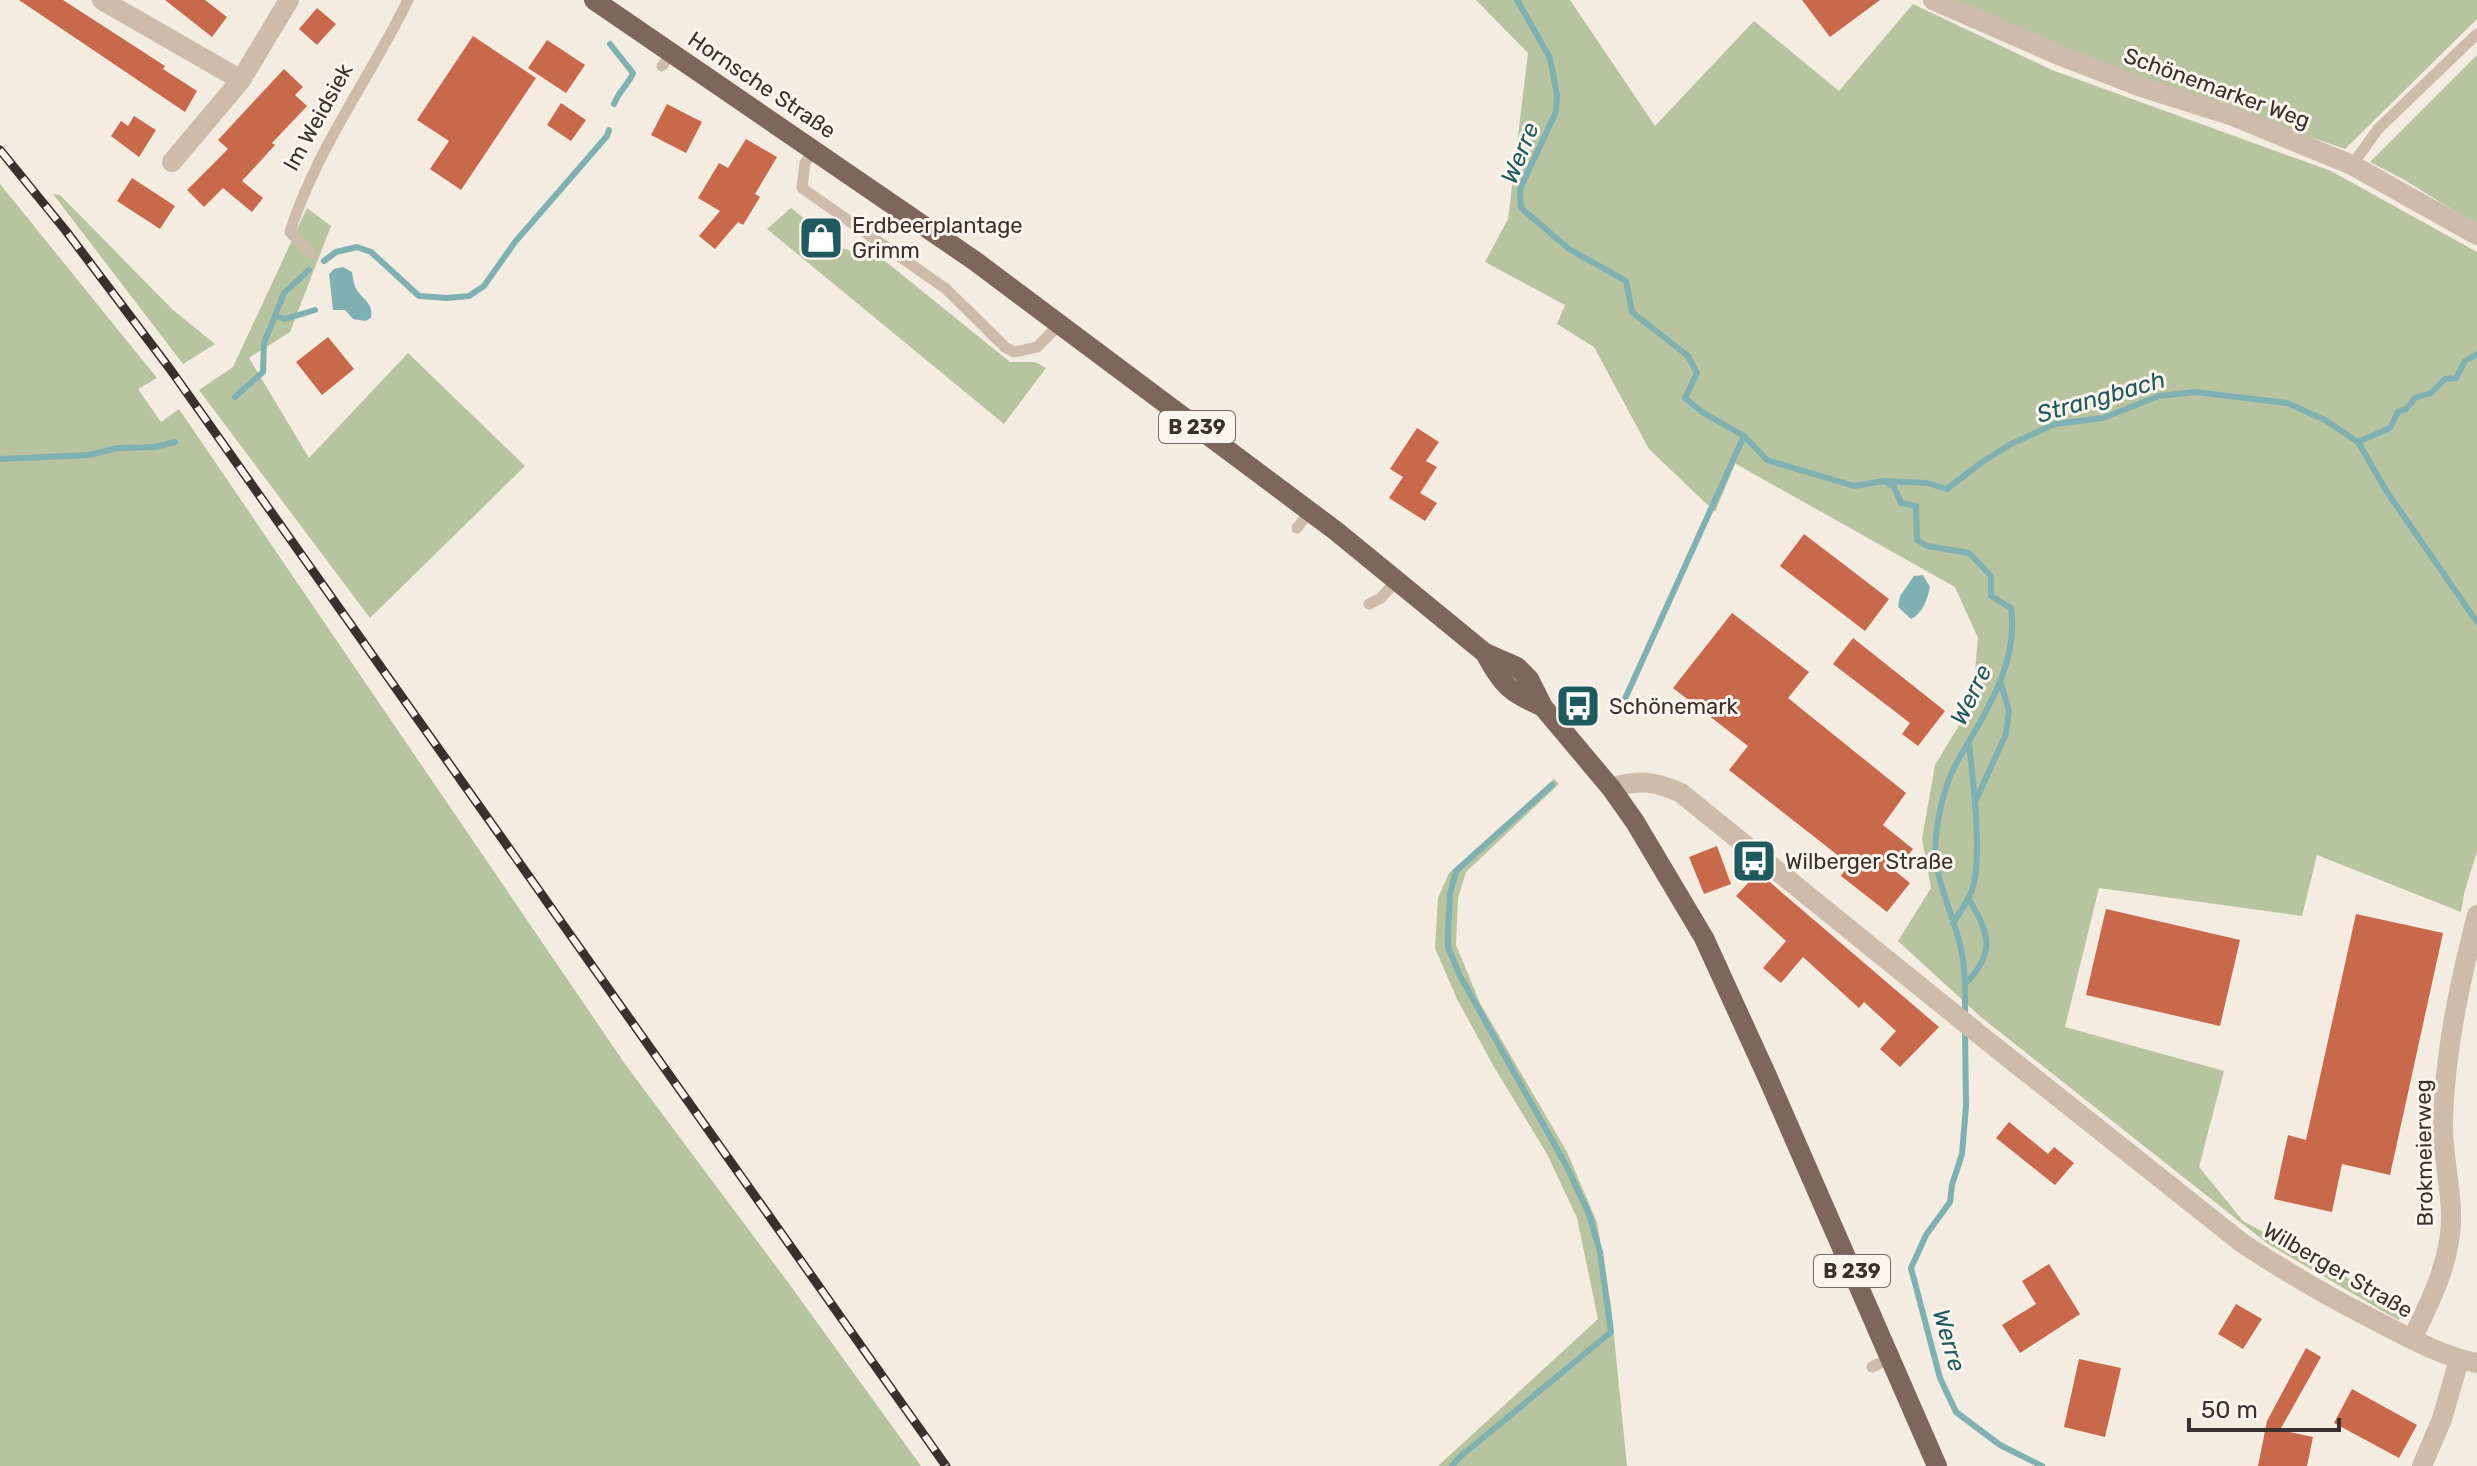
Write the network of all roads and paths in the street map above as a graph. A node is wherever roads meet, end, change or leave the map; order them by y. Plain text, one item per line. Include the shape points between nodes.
1 (102, 0) edge
2 (289, 0) edge
3 (408, 0) edge
4 (594, 0) edge
5 (1933, 0) edge
6 (2477, 34) edge
7 (241, 80) junction
8 (814, 149) junction
9 (172, 162) dead end
10 (2352, 165) junction
11 (2477, 235) edge
12 (311, 253) dead end
13 (1060, 324) junction
14 (1396, 581) junction
15 (1369, 604) dead end
16 (1611, 788) junction
17 (2477, 915) edge
18 (2412, 1339) junction
19 (2468, 1361) edge
20 (1937, 1466) edge
21 (2422, 1466) edge

1 - 7 street
2 - 7 street
3 - 12 lane, Im Weidsiek via 298,206 290,232
4 - 8 main road, Hornsche Straße / B 239 via 667,60
5 - 10 street, Schönemarker Weg via 2061,56 2233,116
6 - 10 lane via 2378,129
7 - 9 street
8 - 13 main road, Hornsche Straße / B 239
8 - 13 lane via 805,163 802,188 946,289 1005,347 1014,352 1037,347
10 - 11 street, Schönemarker Weg
13 - 14 main road, B 239 via 1303,520
14 - 15 lane
14 - 16 main road, B 239 via 1485,653 1517,667 1543,707
16 - 18 street, Wilberger Straße via 1648,781 1681,793 2242,1243
16 - 20 main road, B 239 via 1691,913 1767,1076 1881,1363
17 - 18 street, Brokmeierweg via 2448,1048 2443,1123 2451,1215 2448,1249
18 - 19 street, Wilberger Straße
19 - 21 street

